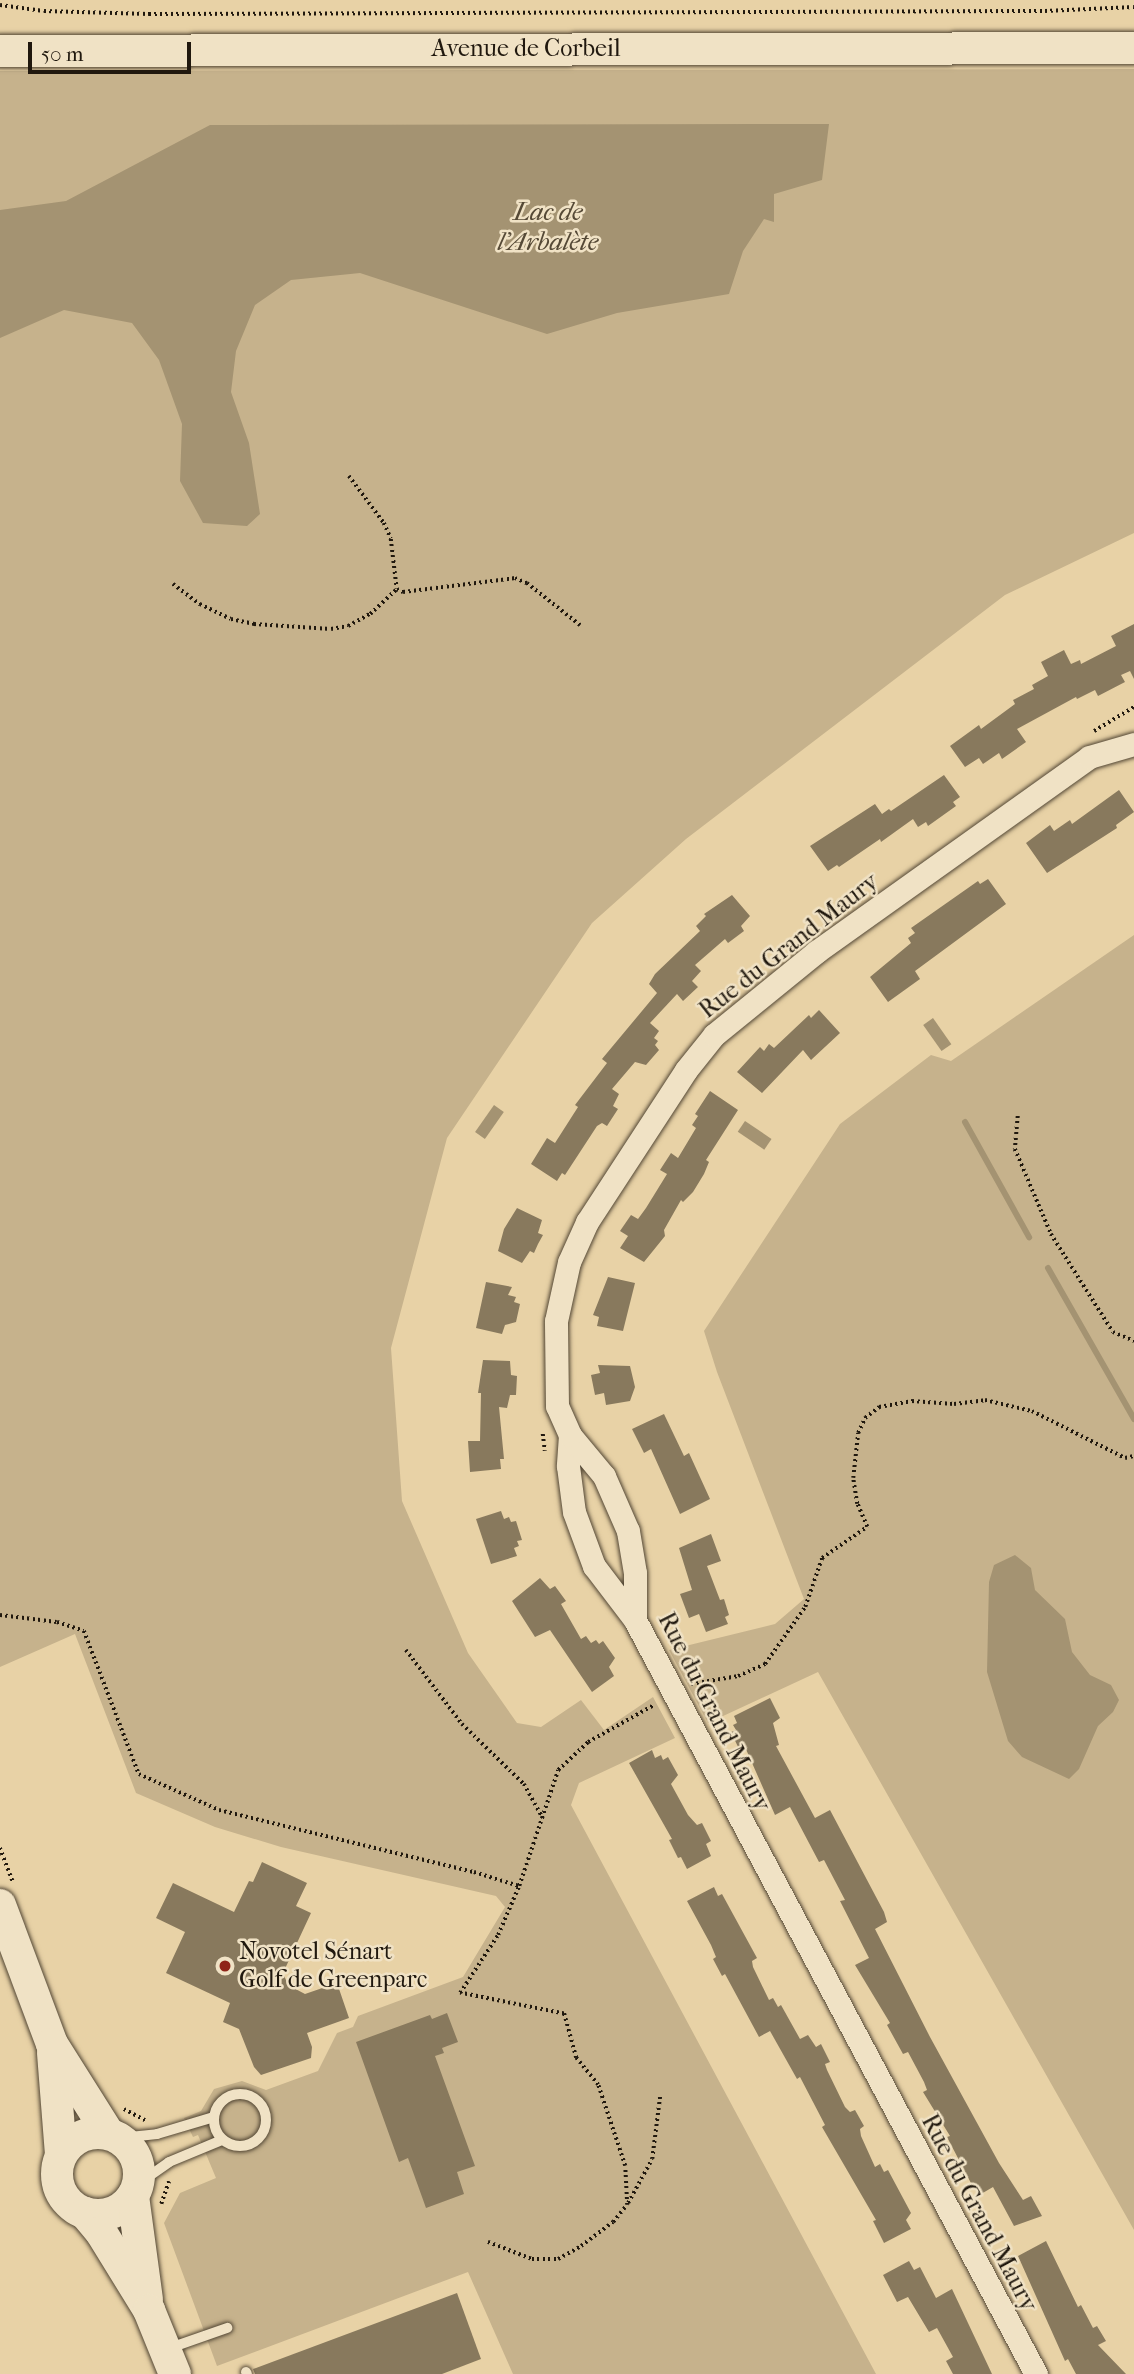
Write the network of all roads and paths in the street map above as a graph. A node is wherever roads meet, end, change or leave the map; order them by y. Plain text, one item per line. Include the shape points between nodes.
1 (0, 5) edge
2 (1134, 7) edge
3 (1134, 40) edge
4 (1052, 47) junction
5 (1134, 48) edge
6 (0, 51) edge
7 (349, 476) dead end
8 (173, 584) dead end
9 (397, 589) junction
10 (580, 625) dead end
11 (1134, 707) edge
12 (1087, 735) dead end
13 (1134, 744) edge
14 (1018, 1116) dead end
15 (1134, 1341) edge
16 (542, 1424) dead end
17 (570, 1435) junction
18 (1134, 1456) edge
19 (547, 1462) dead end
20 (0, 1615) edge
21 (635, 1620) junction
22 (406, 1650) dead end
23 (673, 1695) junction
24 (543, 1818) junction
25 (519, 1886) junction
26 (0, 1905) edge
27 (52, 2045) junction
28 (660, 2096) dead end
29 (214, 2117) junction
30 (114, 2136) junction
31 (222, 2140) junction
32 (61, 2155) junction
33 (136, 2190) junction
34 (627, 2205) junction
35 (85, 2213) junction
36 (488, 2242) dead end
37 (149, 2310) junction
38 (227, 2328) dead end
39 (171, 2362) edge
40 (1036, 2374) edge

1 - 2 path via 149,14
3 - 4 main road, Avenue de Corbeil
4 - 5 main road, Avenue de Corbeil
4 - 6 main road, Avenue de Corbeil
7 - 9 path via 391,539
8 - 9 path via 231,619 331,629 370,614
9 - 10 path via 403,592 515,578
11 - 12 path
13 - 17 street, Rue du Grand Maury via 1089,757 816,952 714,1035 686,1070 594,1212 569,1262 556,1321 555,1359 557,1406
14 - 15 path via 1015,1149 1051,1234 1113,1332
16 - 19 path
17 - 21 street, Rue du Grand Maury via 604,1476 628,1531 635,1573
17 - 21 street via 573,1512 594,1566
18 - 23 path via 1125,1458 1032,1411 985,1400 954,1404 912,1401 879,1407 865,1418 858,1433 853,1478 867,1527 822,1558 805,1607 765,1664 738,1676 694,1682
20 - 25 path via 57,1622 84,1631 139,1774 219,1810
21 - 23 street, Rue du Grand Maury
22 - 24 path via 463,1724 524,1784
23 - 24 path via 589,1742 558,1770
23 - 40 street, Rue du Grand Maury
24 - 25 path
25 - 34 path via 498,1935 460,1993 564,2014 576,2058 598,2085 625,2166
26 - 27 main road
27 - 30 main road
27 - 32 main road
28 - 34 path via 652,2159
29 - 30 lane via 157,2134
29 - 31 lane
29 - 31 lane via 222,2101 237,2094 254,2098 265,2111 265,2129 255,2142 238,2147
30 - 32 main road via 94,2132 81,2136
30 - 33 main road via 137,2159
31 - 33 lane via 169,2162
32 - 35 main road via 58,2183 73,2206
33 - 35 main road via 112,2213
33 - 37 main road
34 - 36 path via 613,2222 558,2259 532,2259
35 - 37 main road
37 - 39 main road
38 - 39 lane

